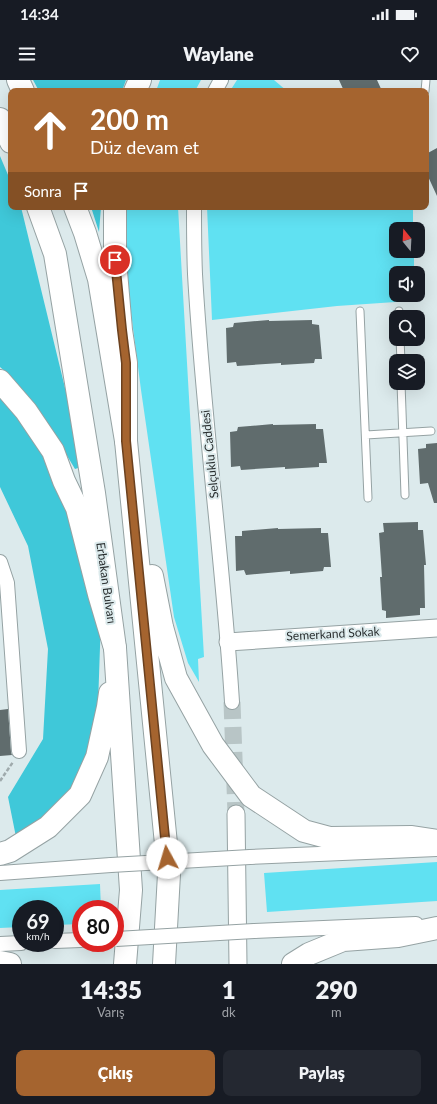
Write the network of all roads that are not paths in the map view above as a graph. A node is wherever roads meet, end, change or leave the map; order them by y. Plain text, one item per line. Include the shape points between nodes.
1 (0, 119) edge
2 (8, 136) edge
3 (39, 210) edge
4 (76, 210) edge
5 (115, 210) edge
6 (194, 210) edge
7 (360, 311) dead end
8 (0, 381) edge
9 (401, 390) edge
10 (431, 431) dead end
11 (403, 433) junction
12 (366, 435) junction
13 (126, 441) junction
14 (405, 495) dead end
15 (368, 498) dead end
16 (0, 562) edge
17 (437, 628) edge
18 (228, 642) junction
19 (115, 648) junction
20 (232, 702) tunnel mouth
21 (19, 751) road end
22 (236, 814) tunnel mouth
23 (437, 841) edge
24 (437, 849) edge
25 (0, 854) edge
26 (0, 873) edge
27 (437, 923) edge
28 (437, 928) edge
29 (124, 938) edge
30 (12, 943) edge
31 (0, 944) edge
32 (0, 962) edge
33 (10, 964) edge
34 (125, 964) edge
35 (164, 964) edge
36 (238, 964) edge
37 (293, 964) edge

1 - 2 highway
3 - 19 highway, Erbakan Bulvarı via 55,254 94,493
4 - 13 highway via 99,279
5 - 13 highway via 115,260 126,363
6 - 18 street, Selçuklu Caddesi via 195,273
7 - 12 lane
8 - 19 highway via 41,432 77,508
9 - 11 lane
10 - 11 lane
11 - 12 lane
11 - 14 lane
12 - 15 lane
13 - 23 highway via 162,628 176,678 213,745 251,796 304,831 330,838 412,837
13 - 35 highway via 169,874
16 - 21 street via 7,583
17 - 18 street, Semerkand Sokak
18 - 20 street, Selçuklu Caddesi
19 - 25 highway via 108,707 97,757 80,795 48,826 10,851
19 - 34 highway, Erbakan Bulvarı via 131,890
22 - 36 street
24 - 26 street, bridge via 250,857
27 - 29 street, bridge
28 - 37 highway via 398,936 343,940 309,954
30 - 31 street
32 - 33 highway

